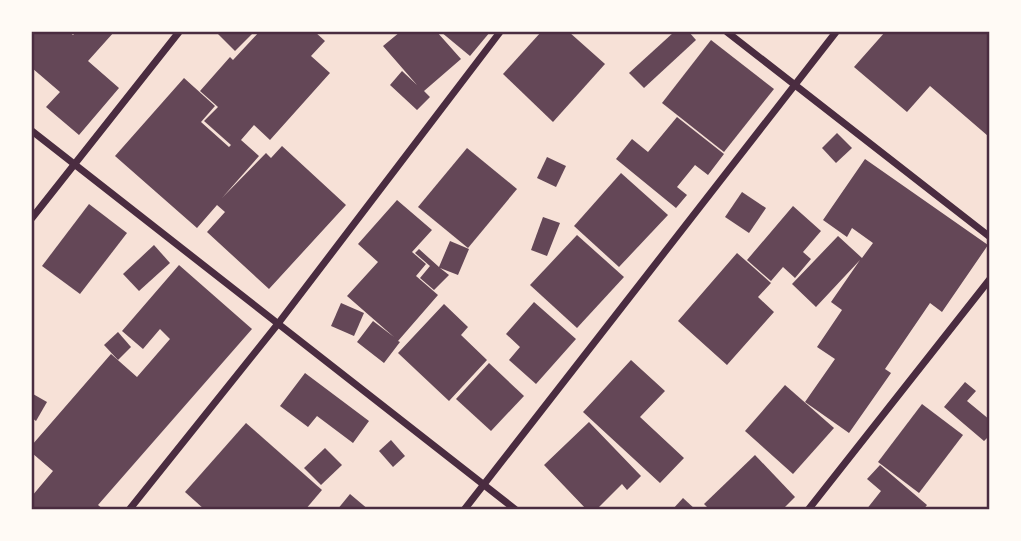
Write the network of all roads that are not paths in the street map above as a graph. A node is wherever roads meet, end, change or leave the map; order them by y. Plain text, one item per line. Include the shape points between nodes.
1 (179, 32) edge
2 (500, 32) edge
3 (727, 32) edge
4 (836, 32) edge
5 (794, 86) junction
6 (32, 131) edge
7 (75, 164) junction
8 (32, 218) edge
9 (989, 236) edge
10 (989, 279) edge
11 (277, 325) junction
12 (484, 484) junction
13 (130, 509) edge
14 (464, 509) edge
15 (516, 509) edge
16 (808, 509) edge

1 - 7 street
2 - 11 street
3 - 5 street
4 - 5 street
5 - 9 street
5 - 12 street
6 - 7 street
7 - 8 street
7 - 11 street
10 - 16 street
11 - 12 street
11 - 13 street
12 - 14 street
12 - 15 street

